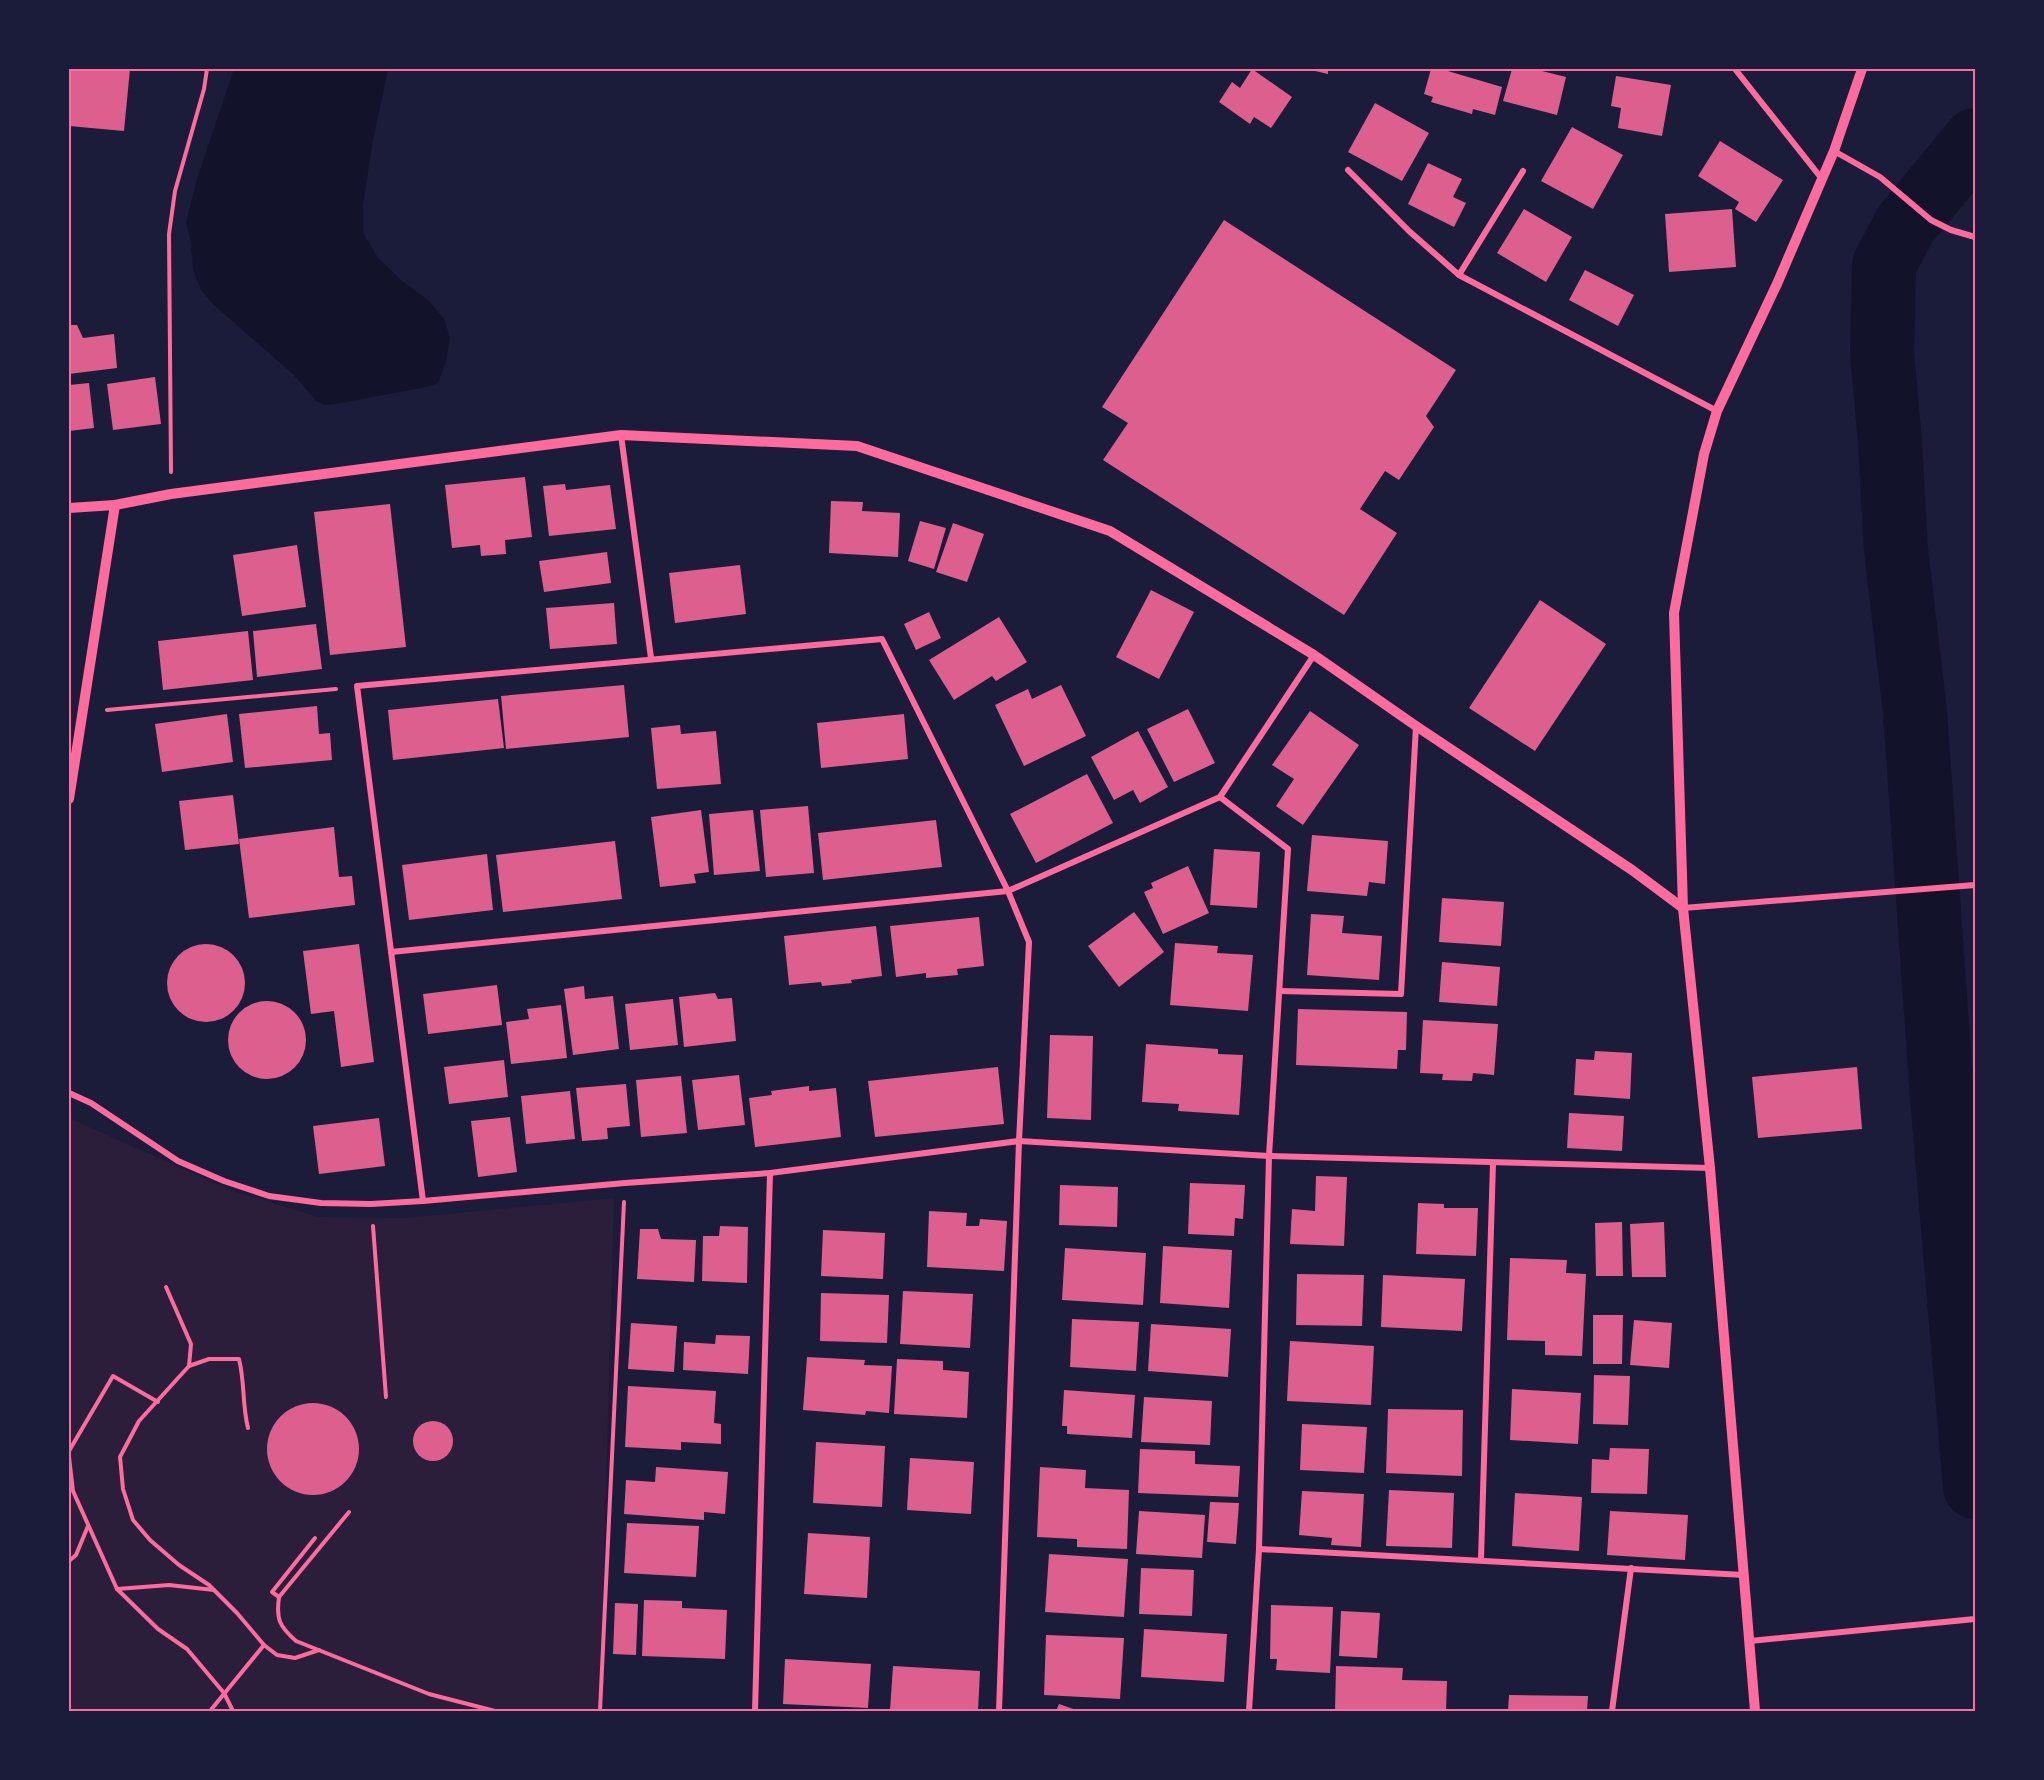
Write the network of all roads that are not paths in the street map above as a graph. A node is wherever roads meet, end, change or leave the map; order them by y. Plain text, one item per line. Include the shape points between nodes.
1 (1735, 69) edge
2 (1862, 69) edge
3 (1834, 151) junction
4 (1348, 171) dead end
5 (1523, 171) dead end
6 (1822, 179) junction
7 (1975, 237) edge
8 (1459, 275) junction
9 (1718, 411) junction
10 (621, 435) junction
11 (115, 505) junction
12 (69, 508) edge
13 (1314, 655) junction
14 (651, 658) junction
15 (1416, 726) junction
16 (1220, 797) junction
17 (69, 799) edge
18 (1975, 885) edge
19 (1008, 891) junction
20 (1683, 909) junction
21 (391, 952) junction
22 (1280, 992) junction
23 (69, 1093) edge
24 (1019, 1140) junction
25 (1269, 1156) junction
26 (1493, 1163) junction
27 (1710, 1168) junction
28 (770, 1173) junction
29 (423, 1201) junction
30 (1259, 1549) junction
31 (1481, 1560) junction
32 (1631, 1568) junction
33 (1745, 1575) junction
34 (1975, 1619) edge
35 (1750, 1641) junction
36 (755, 1711) edge
37 (999, 1711) edge
38 (1249, 1711) edge
39 (1612, 1711) edge
40 (1755, 1711) edge

1 - 6 street
2 - 3 street
3 - 6 street
3 - 7 street via 1880,177 1931,220
4 - 8 street
5 - 8 street
6 - 9 street
8 - 9 street
9 - 20 street via 1704,454 1674,613
10 - 11 street via 171,494
10 - 13 street via 857,446 1110,531
10 - 14 street
11 - 12 street
11 - 17 street
13 - 15 street
13 - 16 street
14 - 19 street via 882,639
14 - 21 street via 357,687
15 - 20 street via 1632,870
15 - 22 street via 1401,994
16 - 19 street
16 - 22 street via 1288,849
18 - 20 street
19 - 21 street
19 - 24 street via 1029,942
20 - 27 street
21 - 29 street
22 - 25 street
23 - 29 street via 91,1103 178,1161 269,1196 321,1203
24 - 25 street
24 - 28 street
24 - 37 street
25 - 26 street
25 - 30 street
26 - 27 street
26 - 31 street
27 - 33 street
28 - 29 street
28 - 36 street
30 - 31 street
30 - 38 street
31 - 32 street
32 - 33 street
32 - 39 street
33 - 35 street
34 - 35 street
35 - 40 street

